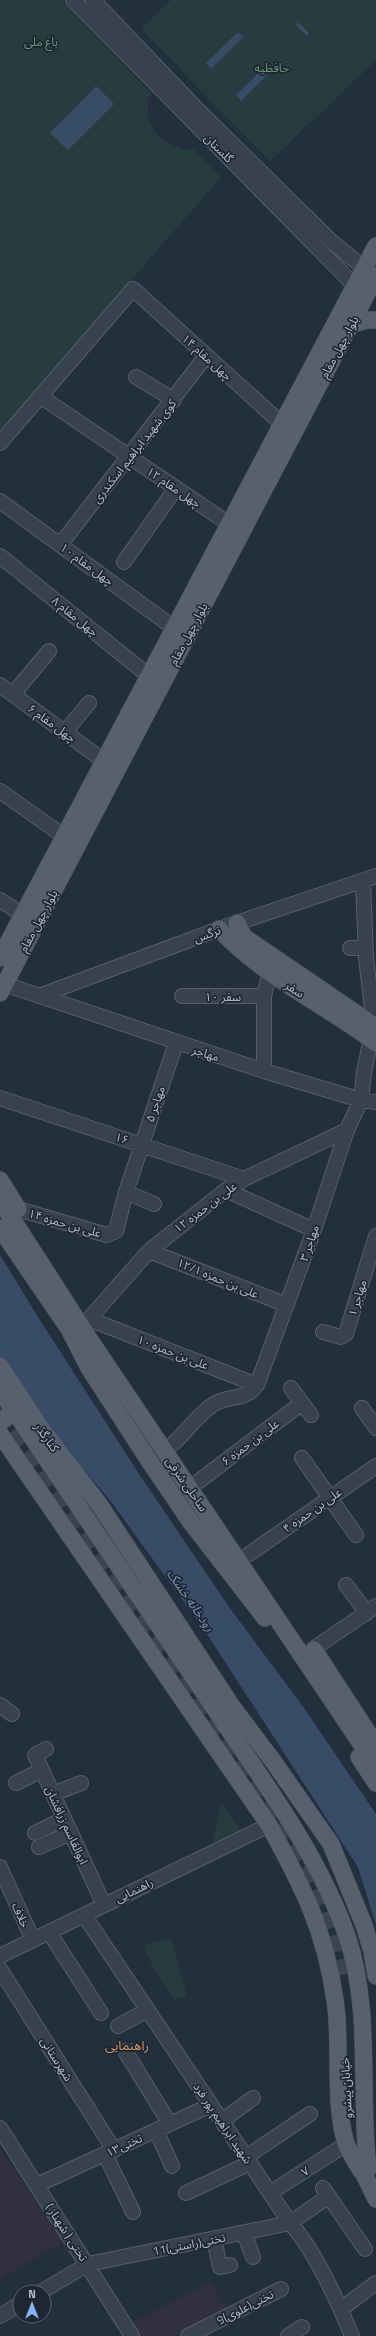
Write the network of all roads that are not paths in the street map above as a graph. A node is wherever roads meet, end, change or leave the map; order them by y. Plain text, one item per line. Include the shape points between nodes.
1 (73, 0) edge
2 (93, 0) edge
3 (376, 246) edge
4 (373, 275) edge
5 (366, 296) edge
6 (376, 320) edge
7 (351, 325) junction
8 (206, 356) junction
9 (136, 377) dead end
10 (40, 396) junction
11 (174, 400) junction
12 (282, 424) junction
13 (0, 443) edge
14 (130, 457) junction
15 (176, 488) junction
16 (0, 501) edge
17 (229, 524) junction
18 (60, 545) junction
19 (0, 556) edge
20 (124, 562) dead end
21 (174, 628) junction
22 (49, 651) dead end
23 (149, 676) junction
24 (0, 684) edge
25 (13, 694) junction
26 (89, 703) dead end
27 (139, 711) junction
28 (65, 732) junction
29 (104, 761) junction
30 (0, 791) edge
31 (70, 841) junction
32 (370, 878) edge
33 (0, 900) edge
34 (23, 915) junction
35 (219, 929) joint
36 (238, 935) junction
37 (350, 948) dead end
38 (369, 954) edge
39 (0, 958) edge
40 (270, 972) junction
41 (2, 988) edge
42 (39, 996) junction
43 (182, 996) dead end
44 (264, 996) junction
45 (374, 1034) edge
46 (176, 1043) junction
47 (264, 1072) junction
48 (0, 1098) edge
49 (361, 1100) junction
50 (376, 1102) edge
51 (347, 1130) junction
52 (142, 1144) junction
53 (244, 1179) junction
54 (0, 1180) edge
55 (226, 1190) junction
56 (126, 1192) junction
57 (0, 1200) edge
58 (154, 1204) dead end
59 (18, 1209) junction
60 (0, 1228) edge
61 (314, 1230) junction
62 (112, 1234) joint
63 (376, 1236) edge
64 (149, 1251) junction
65 (287, 1305) junction
66 (89, 1319) junction
67 (69, 1330) junction
68 (323, 1332) dead end
69 (0, 1366) edge
70 (258, 1385) junction
71 (291, 1388) dead end
72 (302, 1403) junction
73 (6, 1405) edge
74 (362, 1408) dead end
75 (311, 1415) dead end
76 (0, 1423) edge
77 (376, 1428) edge
78 (0, 1434) edge
79 (174, 1443) junction
80 (302, 1458) dead end
81 (376, 1466) edge
82 (199, 1481) junction
83 (330, 1498) junction
84 (98, 1504) junction
85 (356, 1534) dead end
86 (226, 1540) junction
87 (249, 1554) junction
88 (346, 1585) dead end
89 (371, 1610) edge
90 (313, 1649) junction
91 (206, 1695) junction
92 (0, 1706) edge
93 (12, 1714) dead end
94 (376, 1745) edge
95 (46, 1748) dead end
96 (376, 1766) edge
97 (42, 1770) junction
98 (16, 1783) dead end
99 (81, 1783) dead end
100 (376, 1783) edge
101 (53, 1794) junction
102 (64, 1819) junction
103 (269, 1826) junction
104 (35, 1833) dead end
105 (71, 1833) junction
106 (39, 1847) dead end
107 (0, 1867) edge
108 (104, 1905) junction
109 (84, 1915) junction
110 (49, 1932) junction
111 (33, 1940) junction
112 (350, 1950) junction
113 (0, 1956) edge
114 (334, 1964) junction
115 (0, 1969) edge
116 (376, 1976) edge
117 (148, 2010) junction
118 (101, 2013) dead end
119 (118, 2026) dead end
120 (125, 2051) dead end
121 (253, 2098) dead end
122 (211, 2105) junction
123 (310, 2114) dead end
124 (222, 2121) junction
125 (170, 2124) junction
126 (0, 2128) edge
127 (156, 2130) junction
128 (340, 2148) dead end
129 (110, 2152) junction
130 (248, 2160) junction
131 (172, 2166) dead end
132 (369, 2175) edge
133 (37, 2185) junction
134 (186, 2193) dead end
135 (270, 2193) junction
136 (376, 2198) edge
137 (133, 2212) dead end
138 (290, 2223) junction
139 (244, 2233) junction
140 (214, 2239) junction
141 (364, 2249) dead end
142 (253, 2256) dead end
143 (88, 2264) junction
144 (230, 2265) dead end
145 (376, 2283) edge
146 (52, 2285) edge
147 (281, 2289) dead end
148 (12, 2309) edge
149 (341, 2309) junction
150 (0, 2316) edge
151 (302, 2327) dead end
152 (132, 2336) edge
153 (188, 2336) edge
154 (288, 2336) edge
155 (352, 2336) edge

1 - 5 street, گلستان
2 - 4 street, گلستان via 197,109 331,241
3 - 4 main road, بلوار چهل مقام
4 - 5 main road, بلوار چهل مقام
5 - 7 main road, بلوار چهل مقام
5 - 12 main road, بلوار چهل مقام
6 - 7 main road
7 - 27 main road, بلوار چهل مقام
8 - 10 street, چهل مقام ۱۴ via 133,289
8 - 11 street, کوی شهید ابراهیم اسکندری
8 - 12 street, چهل مقام ۱۴
9 - 11 street
10 - 13 street
10 - 14 street, چهل مقام ۱۲
11 - 14 street, کوی شهید ابراهیم اسکندری
12 - 17 main road, بلوار چهل مقام
14 - 15 street, چهل مقام ۱۲
14 - 18 street, کوی شهید ابراهیم اسکندری
15 - 17 street, چهل مقام ۱۲
15 - 20 street
16 - 18 street, چهل مقام ۱۰
17 - 21 main road, بلوار چهل مقام
18 - 21 street, چهل مقام ۱۰
19 - 23 street, چهل مقام ۸
21 - 23 main road, بلوار چهل مقام
22 - 25 street
23 - 27 main road, بلوار چهل مقام
24 - 25 street, چهل مقام ۶
25 - 28 street, چهل مقام ۶
26 - 28 street
27 - 29 main road, بلوار چهل مقام
27 - 31 main road, بلوار چهل مقام
28 - 29 street, چهل مقام ۶
29 - 31 main road, بلوار چهل مقام
30 - 31 street
31 - 34 main road, بلوار چهل مقام
31 - 41 main road, بلوار چهل مقام
32 - 36 street
32 - 38 street, ۳ مهاجر
33 - 34 street
34 - 39 main road, بلوار چهل مقام
35 - 36 main road, سفر
35 - 42 street, نرگس
36 - 40 main road, سفر
36 - 45 main road, سفر
37 - 38 street
38 - 45 street, ۳ مهاجر
40 - 44 street
40 - 45 main road, سفر
41 - 42 street, مهاجر
42 - 46 street, مهاجر
43 - 44 street, ۱۰ سفر
44 - 47 street
45 - 49 street, ۳ مهاجر via 364,1072
46 - 47 street, مهاجر
46 - 52 street, ۵ مهاجر
47 - 49 street, مهاجر
48 - 52 street, ۱۶
49 - 50 street, مهاجر
49 - 51 street, ۳ مهاجر
51 - 53 street, ۱۲ علی بن حمزه
51 - 61 street, ۳ مهاجر
52 - 53 street, ۱۶
52 - 56 street, ۵ مهاجر
53 - 55 street, ۱۲ علی بن حمزه
54 - 59 main road, ساحلی شرقی
55 - 61 street
55 - 64 street, ۱۲ علی بن حمزه
56 - 58 street
56 - 62 street, ۵ مهاجر via 116,1231
57 - 86 main road, ساحلی شرقی via 90,1340
59 - 62 street, ۱۴ علی بن حمزه via 107,1235
59 - 66 main road, ساحلی شرقی
60 - 67 main road
61 - 65 street, ۳ مهاجر
63 - 68 street, ۱ مهاجر via 344,1337
64 - 65 street, ۱۲/۱ علی بن حمزه
64 - 66 street, ۱۲ علی بن حمزه
65 - 70 street, ۳ مهاجر
66 - 70 street, ۱۰ علی بن حمزه
66 - 79 main road, ساحلی شرقی
67 - 86 main road via 91,1352 180,1492 204,1520
67 - 100 main road via 89,1368 190,1521 296,1662
69 - 84 main road, کنارگذر via 42,1430
70 - 79 street via 246,1396 215,1403
71 - 72 street
72 - 75 street
72 - 82 street, ۶ علی بن حمزه
73 - 76 main road via 8,1416
73 - 91 main road
74 - 77 street
78 - 103 main road, خیابان پیشرو
79 - 82 main road, ساحلی شرقی
80 - 83 street
81 - 83 street, ۴ علی بن حمزه
82 - 87 main road, ساحلی شرقی
83 - 85 street
83 - 87 street, ۴ علی بن حمزه
84 - 91 main road via 111,1535 180,1639 199,1673
84 - 116 main road via 231,1705 331,1844 364,1925
86 - 96 main road, ساحلی شرقی
87 - 90 main road, ساحلی شرقی
88 - 89 street
89 - 90 street
90 - 94 main road, ساحلی شرقی
91 - 112 main road via 307,1851 334,1905
92 - 93 street
95 - 97 street, ابوالقاسم زرافشان via 35,1755
97 - 98 street
97 - 101 street, ابوالقاسم زرافشان
99 - 101 street
101 - 102 street, ابوالقاسم زرافشان
102 - 104 street
102 - 105 street, ابوالقاسم زرافشان
103 - 108 street, راهنمایی
103 - 114 main road, خیابان پیشرو via 306,1892
105 - 106 street
105 - 108 street, ابوالقاسم زرافشان
107 - 111 street, خلاف
108 - 109 street, راهنمایی
109 - 110 street, راهنمایی
109 - 117 street, شهید ابراهیم پور فرد
110 - 111 street, راهنمایی
110 - 118 street
111 - 113 street, راهنمایی
112 - 114 main road
112 - 132 main road via 360,1998 364,2132
114 - 132 main road, خیابان پیشرو via 352,2000 354,2105 358,2140
115 - 129 street, شهرستانی
117 - 119 street
117 - 122 street, شهید ابراهیم پور فرد
120 - 125 street
121 - 124 street
122 - 124 street, شهید ابراهیم پور فرد
122 - 125 street, تختی۱۳
123 - 130 street
124 - 130 street, شهید ابراهیم پور فرد
125 - 127 street, تختی۱۳
126 - 133 street, تختی ( شهناز )
127 - 129 street, تختی۱۳
127 - 131 street
128 - 135 street, ۷
129 - 133 street, تختی۱۳
129 - 137 street, شهرستانی
130 - 134 street
130 - 135 street, شهید ابراهیم پور فرد
132 - 136 main road, خیابان پیشرو
133 - 143 street, تختی ( شهناز )
135 - 138 street, شهید ابراهیم پور فرد
138 - 139 street, 11تختی(راستی)
138 - 141 street via 326,2192
138 - 149 street, شهید ابراهیم پور فرد via 300,2235
139 - 140 street, 11تختی(راستی)
139 - 142 street
140 - 143 street, 11تختی(راستی)
140 - 144 street via 220,2267
143 - 146 street, 11تختی(راستی)
143 - 152 street, تختی ( شهناز )
145 - 149 street
147 - 153 street, 9تختی(علوی)
148 - 150 street
149 - 155 street, شهید ابراهیم پور فرد
151 - 154 street

